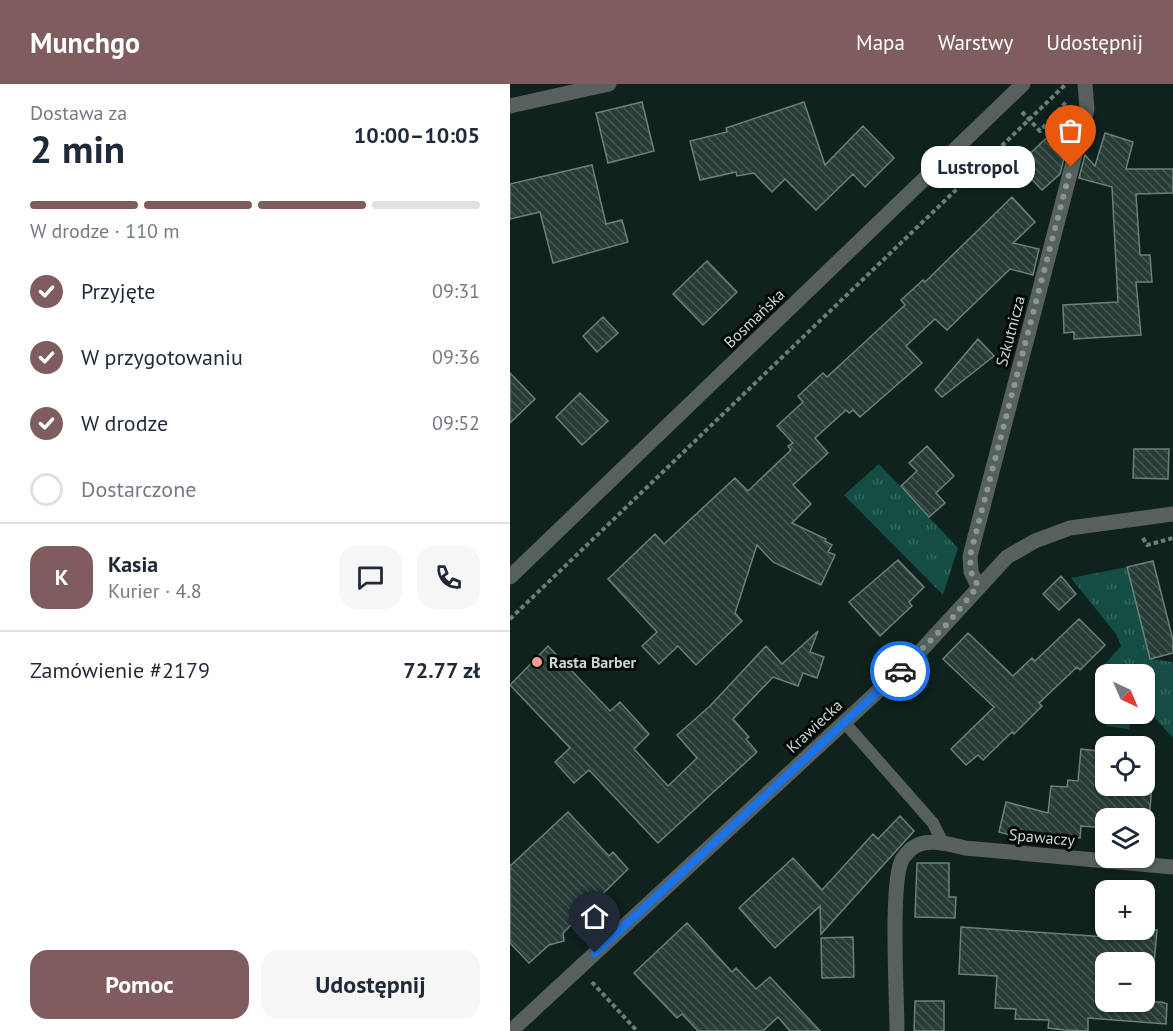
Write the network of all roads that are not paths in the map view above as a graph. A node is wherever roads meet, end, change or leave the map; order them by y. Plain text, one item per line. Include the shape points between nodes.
1 (609, 84) edge
2 (1085, 84) edge
3 (1020, 86) edge
4 (510, 106) edge
5 (1173, 514) edge
6 (510, 577) edge
7 (978, 586) junction
8 (844, 722) junction
9 (943, 843) junction
10 (1173, 867) edge
11 (511, 1031) edge
12 (897, 1031) edge

1 - 4 street
2 - 7 street, Szkutnicza via 1087,110 970,556 971,572
3 - 6 street, Bosmańska
5 - 7 street, Krawiecka via 1070,528 1053,534 1007,557
7 - 8 street, Krawiecka via 917,655
8 - 9 lane via 933,823
8 - 11 street, Krawiecka
9 - 10 street, Spawaczy
9 - 12 street, Spawaczy via 922,843 902,860 896,885

